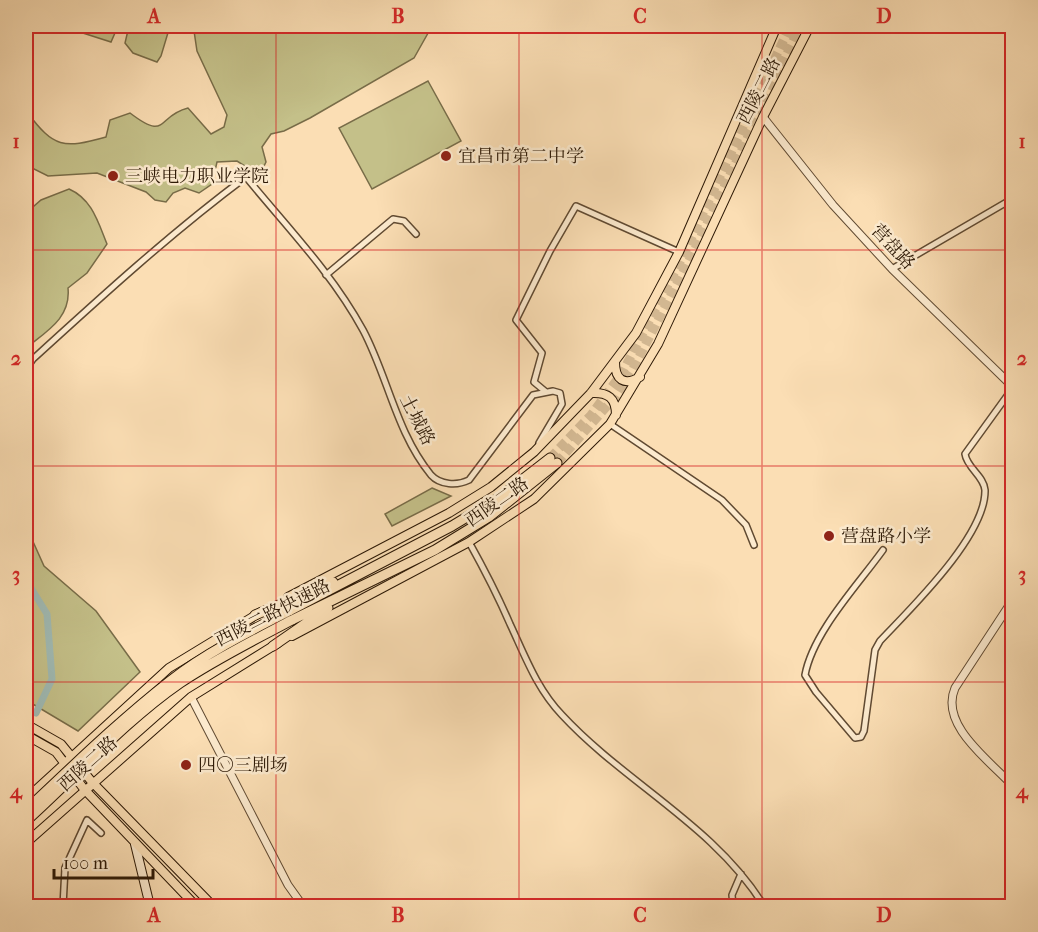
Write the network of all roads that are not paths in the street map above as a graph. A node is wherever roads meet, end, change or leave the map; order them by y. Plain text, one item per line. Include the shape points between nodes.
1 (777, 26) edge
2 (810, 26) edge
3 (1005, 26) edge
4 (1012, 31) edge
5 (1012, 41) edge
6 (1012, 50) edge
7 (763, 117) junction
8 (1012, 199) edge
9 (416, 234) dead end
10 (679, 252) junction
11 (892, 269) junction
12 (326, 275) junction
13 (615, 362) junction
14 (26, 369) edge
15 (639, 377) junction
16 (1012, 388) edge
17 (546, 392) junction
18 (591, 393) junction
19 (615, 416) junction
20 (26, 419) edge
21 (610, 424) junction
22 (29, 435) dead end
23 (534, 452) junction
24 (469, 542) junction
25 (754, 545) dead end
26 (412, 548) junction
27 (883, 550) dead end
28 (364, 586) junction
29 (1012, 601) edge
30 (255, 615) junction
31 (290, 616) junction
32 (273, 646) junction
33 (191, 697) junction
34 (26, 724) edge
35 (26, 735) edge
36 (69, 760) junction
37 (92, 782) junction
38 (1012, 785) edge
39 (84, 789) junction
40 (26, 799) edge
41 (26, 810) edge
42 (26, 821) edge
43 (101, 833) dead end
44 (26, 843) edge
45 (135, 844) junction
46 (741, 874) junction
47 (63, 906) edge
48 (150, 906) edge
49 (172, 906) edge
50 (189, 906) edge
51 (196, 906) edge
52 (213, 906) edge
53 (303, 906) edge
54 (733, 906) edge
55 (764, 906) edge

1 - 10 main road, 西陵二路
2 - 7 main road, 西陵二路
3 - 4 main road
5 - 6 street
7 - 11 street, 营盘路 via 833,205
7 - 15 main road, 西陵二路
8 - 11 street
9 - 12 street via 404,221 393,219
10 - 13 main road, 西陵二路 via 636,333
10 - 17 street via 576,206 516,320 542,353 534,382
11 - 16 street, 营盘路
12 - 14 street, 土城路 via 246,177 124,274
12 - 17 street, 土城路 via 364,333 393,409 437,480 461,484 469,480 533,395
13 - 15 main road via 616,375 622,382
13 - 18 main road, 西陵二路
15 - 19 main road, 西陵二路
16 - 27 street via 965,454 985,489 975,521 942,576 875,650 864,731 855,738 805,675 823,633
17 - 23 street via 560,393 563,399
18 - 19 main road via 611,397
18 - 23 main road, 西陵二路
19 - 21 main road, 西陵二路
20 - 22 street
21 - 24 main road, 西陵二路 via 534,499
21 - 25 street via 722,500 746,525
23 - 30 main road, 西陵二路 via 491,487 449,513
24 - 32 main road, 西陵二路
24 - 46 street via 530,668 552,704 655,798 715,844
26 - 28 highway, 西陵二路快速路 via 553,461 489,517
26 - 30 highway
26 - 31 highway, 西陵二路快速路
28 - 31 highway, 西陵二路快速路
28 - 32 highway
29 - 38 street via 955,688 951,709 969,740
30 - 36 main road, 西陵二路 via 169,668
31 - 41 highway, 西陵二路快速路, bridge via 228,642 171,680
31 - 42 highway, 西陵二路快速路, bridge via 178,684
32 - 33 main road, 西陵二路
33 - 37 main road, 西陵二路
33 - 53 street via 288,885
34 - 36 main road via 52,736
35 - 36 main road
36 - 37 main road
36 - 39 main road
36 - 40 main road, 西陵二路
37 - 39 main road, 西陵二路
37 - 52 main road
39 - 44 main road, 西陵二路
39 - 45 main road
43 - 47 street via 87,820 66,868
45 - 48 main road
45 - 51 main road
46 - 54 street via 732,894
46 - 55 street
49 - 50 main road

